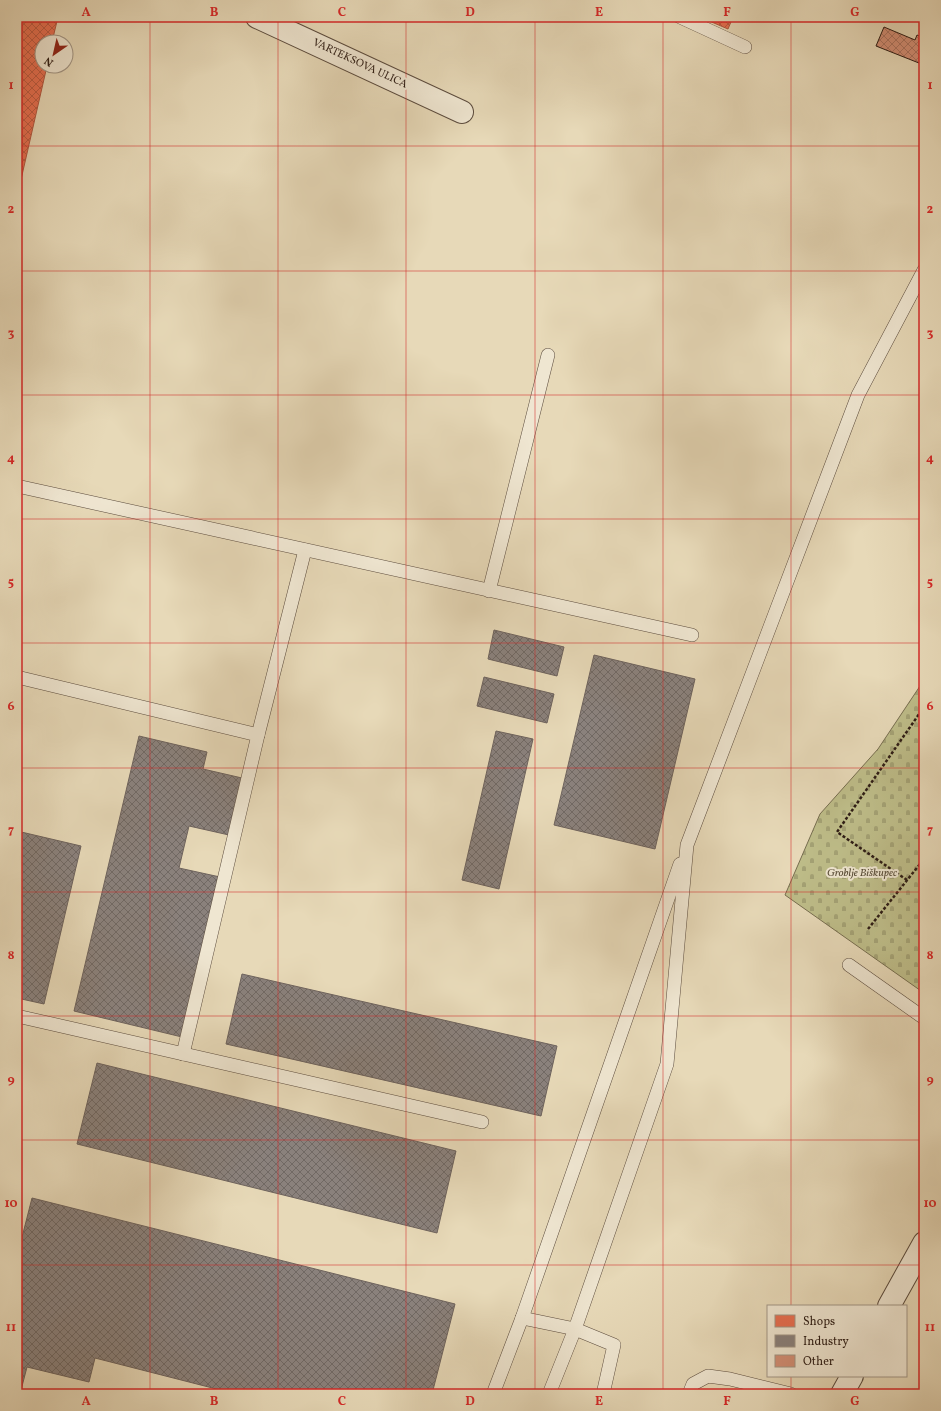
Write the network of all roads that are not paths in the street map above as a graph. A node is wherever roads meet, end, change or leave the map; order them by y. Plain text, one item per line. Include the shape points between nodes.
1 (257, 17) edge
2 (680, 17) edge
3 (745, 47) dead end
4 (462, 112) dead end
5 (924, 270) edge
6 (548, 355) dead end
7 (17, 486) edge
8 (305, 550) junction
9 (489, 591) junction
10 (692, 635) dead end
11 (17, 678) edge
12 (258, 735) junction
13 (687, 845) junction
14 (849, 965) dead end
15 (17, 1016) edge
16 (924, 1018) edge
17 (183, 1054) junction
18 (482, 1122) dead end
19 (924, 1243) edge
20 (890, 1305) edge
21 (522, 1318) junction
22 (575, 1329) junction
23 (851, 1377) edge
24 (493, 1394) edge
25 (549, 1394) edge
26 (603, 1394) edge
27 (689, 1394) edge
28 (791, 1394) edge
29 (842, 1394) edge

1 - 4 street, VARTEKSOVA ULICA
2 - 3 lane
5 - 13 lane via 858,395
6 - 9 lane
7 - 8 lane
8 - 9 lane
8 - 12 lane
9 - 10 lane
11 - 12 lane
12 - 17 lane
13 - 21 lane
13 - 22 lane via 667,1064
14 - 16 lane
15 - 17 lane
17 - 18 lane
19 - 20 street
21 - 22 lane
21 - 24 lane
22 - 25 lane
22 - 26 lane via 614,1344
23 - 29 street
27 - 28 lane via 693,1384 708,1376

